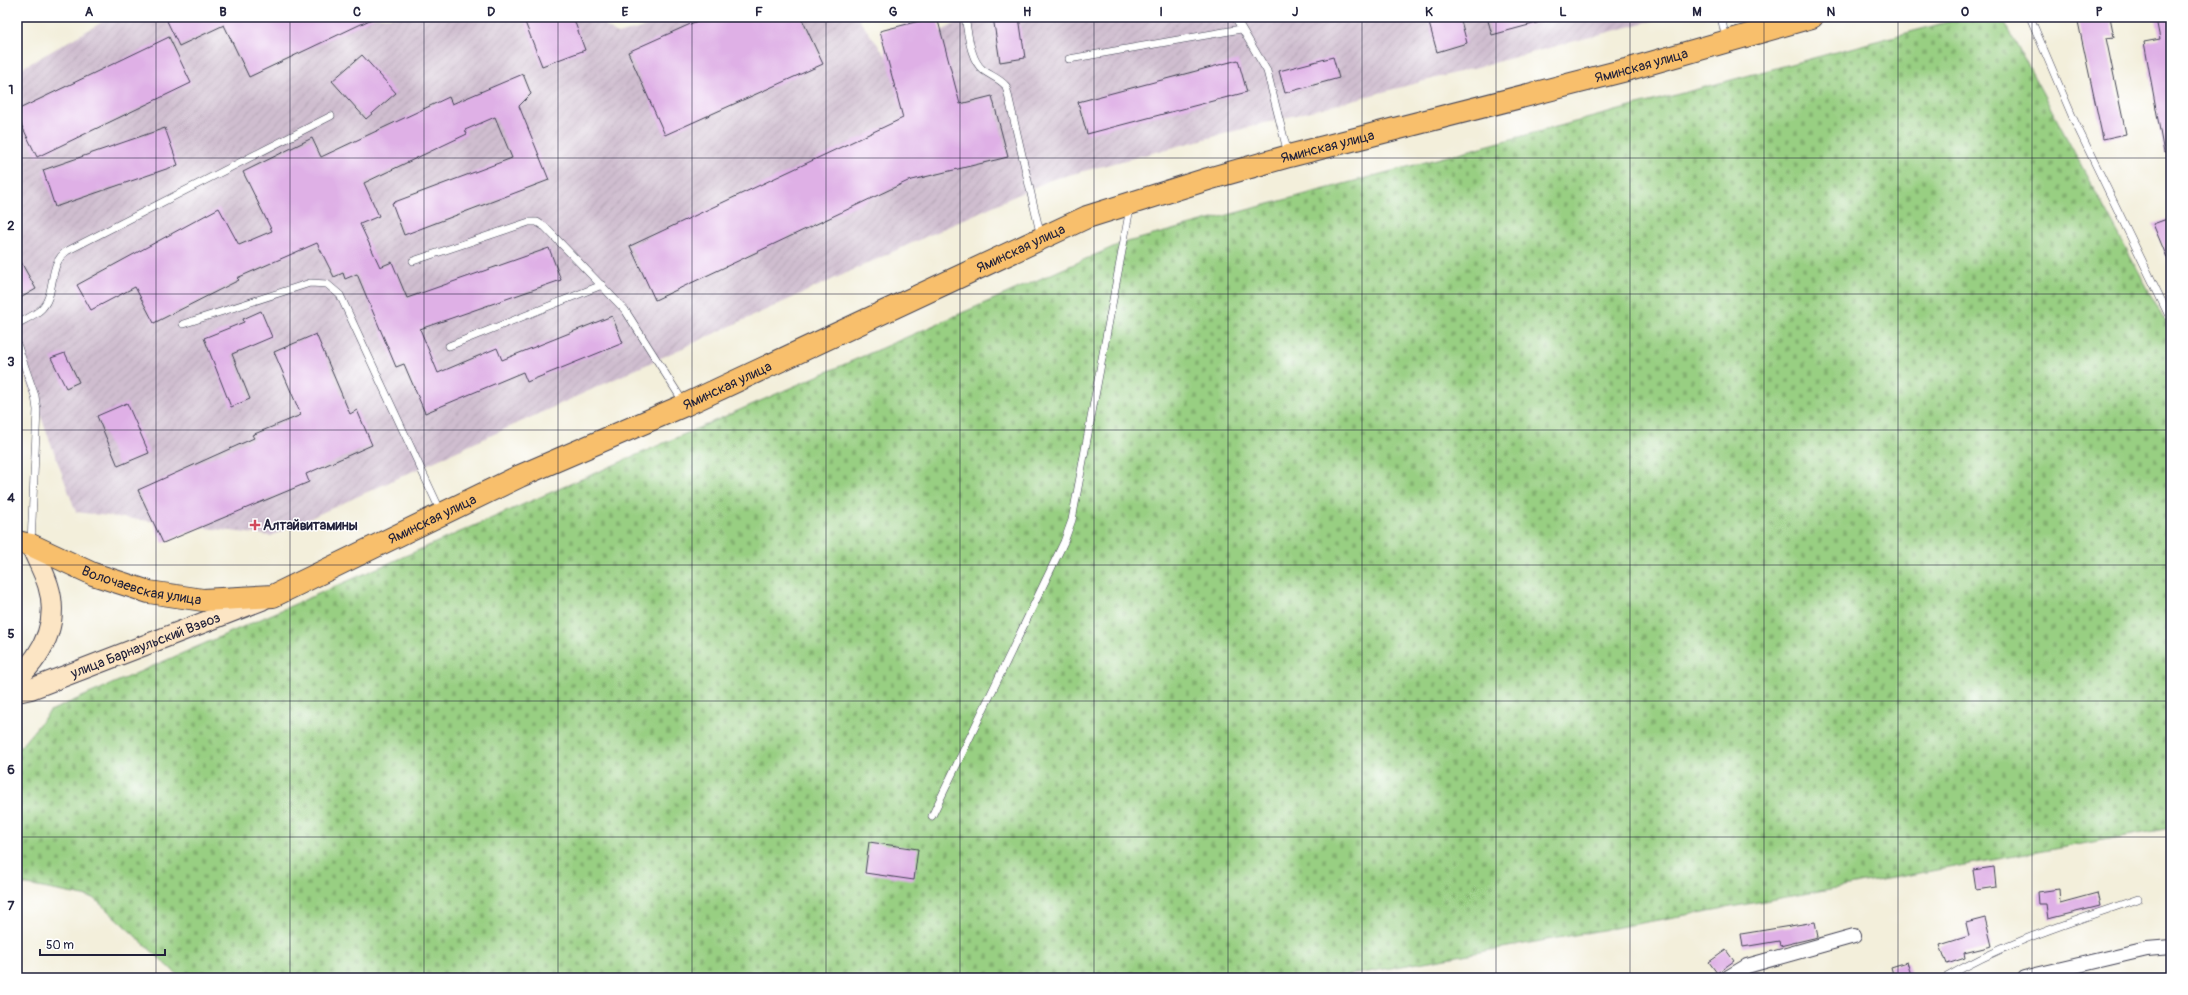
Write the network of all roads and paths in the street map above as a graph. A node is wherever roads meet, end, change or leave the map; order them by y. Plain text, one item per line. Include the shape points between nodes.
1 (965, 17) edge
2 (1235, 17) edge
3 (1721, 17) edge
4 (1812, 17) edge
5 (2030, 17) edge
6 (1241, 29) junction
7 (1727, 41) junction
8 (1069, 59) dead end
9 (331, 116) dead end
10 (1289, 156) junction
11 (1131, 204) junction
12 (1041, 239) junction
13 (413, 261) dead end
14 (602, 285) junction
15 (2171, 320) edge
16 (17, 324) edge
17 (183, 324) dead end
18 (17, 344) edge
19 (449, 346) dead end
20 (685, 405) junction
21 (442, 514) junction
22 (24, 543) edge
23 (273, 596) junction
24 (17, 679) edge
25 (17, 692) edge
26 (932, 816) dead end
27 (2138, 899) dead end
28 (1854, 936) dead end
29 (2171, 946) edge
30 (1727, 978) edge
31 (1945, 978) edge
32 (2024, 978) edge

1 - 12 lane via 977,62 982,69 1000,79 1006,86
2 - 6 lane
3 - 7 lane
4 - 7 main road, Яминская улица
5 - 15 lane via 2073,118
6 - 8 lane
6 - 10 lane via 1262,60 1270,81
7 - 10 main road, Яминская улица via 1618,72
9 - 16 lane via 67,251 56,262 46,303 39,311
10 - 11 main road, Яминская улица
11 - 12 main road, Яминская улица via 1087,218
11 - 26 lane via 1072,520 1064,542
12 - 20 main road, Яминская улица
13 - 14 lane via 529,222 537,222
14 - 19 lane
14 - 20 lane via 637,326
17 - 21 lane via 310,283 327,284 340,295
18 - 22 lane via 35,396 37,410
20 - 21 main road, Яминская улица via 520,476
21 - 23 main road, Яминская улица
22 - 23 main road, Волочаевская улица via 93,574 149,592 203,600
22 - 24 main road via 48,586 52,614 47,640 34,664
23 - 25 main road, улица Барнаульский Взвоз via 31,689
27 - 31 lane via 2021,940 1968,964
28 - 30 street via 1747,966
29 - 32 street via 2147,949

